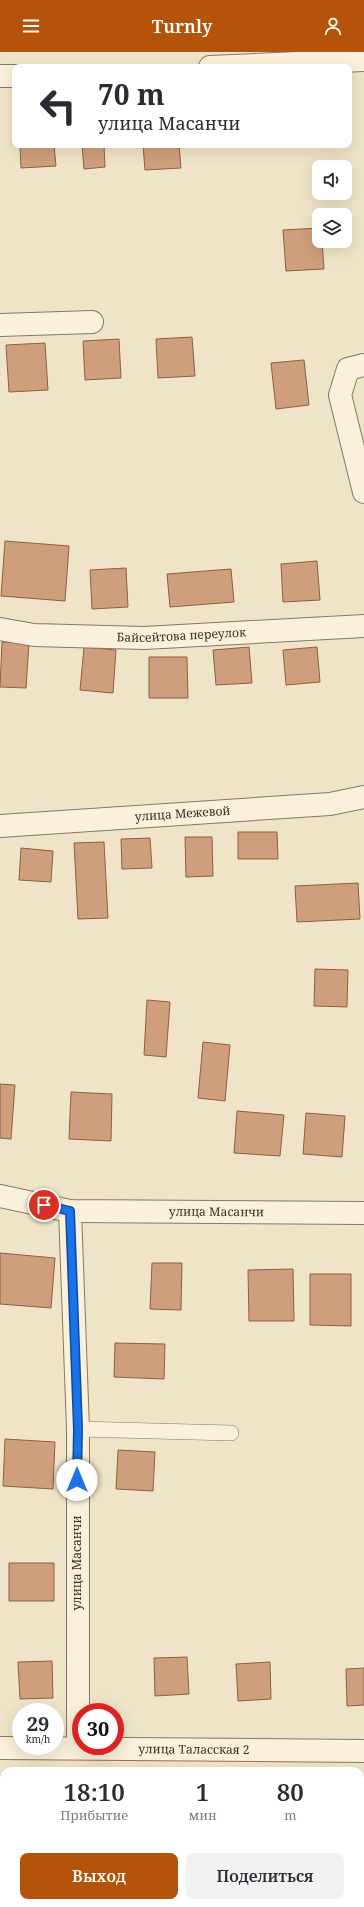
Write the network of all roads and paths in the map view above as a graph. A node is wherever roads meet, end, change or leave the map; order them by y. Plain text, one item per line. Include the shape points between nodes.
1 (364, 60) edge
2 (276, 64) edge
3 (0, 76) edge
4 (12, 76) edge
5 (92, 322) dead end
6 (0, 325) edge
7 (364, 365) edge
8 (364, 492) edge
9 (364, 626) edge
10 (0, 628) edge
11 (364, 797) edge
12 (0, 826) edge
13 (0, 1196) edge
14 (70, 1211) junction
15 (364, 1213) edge
16 (78, 1429) junction
17 (231, 1432) dead end
18 (78, 1703) edge
19 (0, 1748) edge
20 (72, 1748) edge
21 (124, 1748) edge
22 (364, 1751) edge

1 - 2 street
3 - 4 street
5 - 6 street
7 - 8 street via 348,369 340,395
9 - 10 street, Байсейтова переулок via 144,638 34,635
11 - 12 street, улица Межевой via 330,804
13 - 14 street, улица Масанчи
14 - 15 street, улица Масанчи
14 - 16 street, улица Масанчи
16 - 17 lane
16 - 18 street, улица Масанчи
19 - 20 street, улица Таласская 2
21 - 22 street, улица Таласская 2

